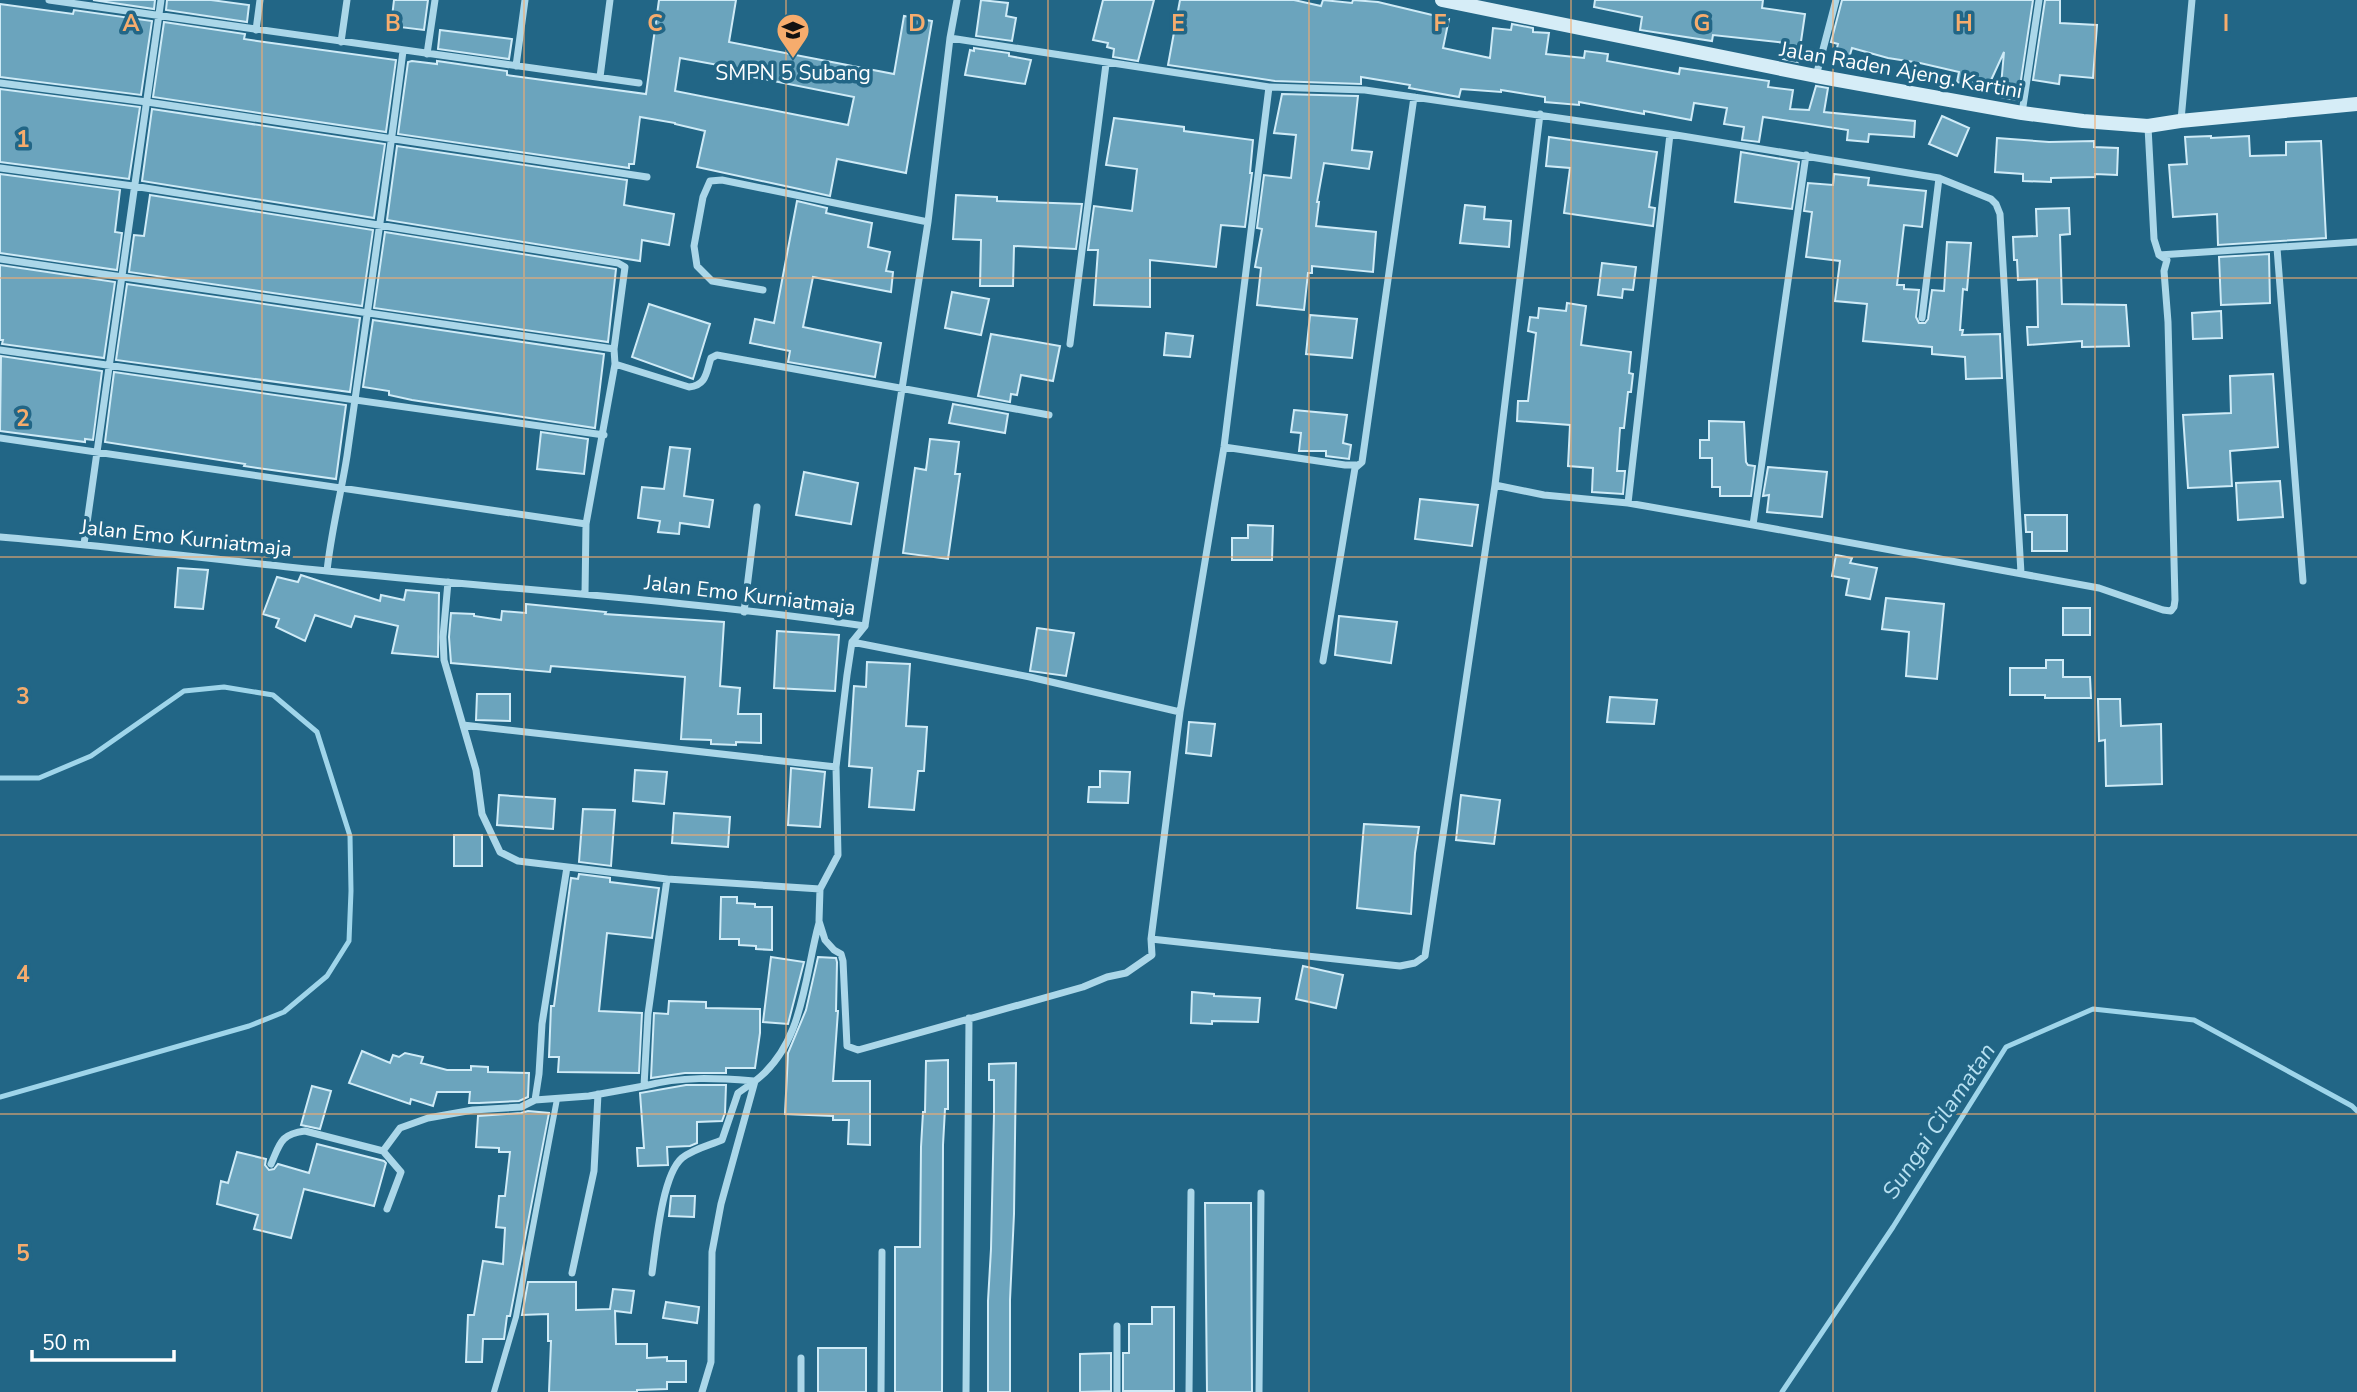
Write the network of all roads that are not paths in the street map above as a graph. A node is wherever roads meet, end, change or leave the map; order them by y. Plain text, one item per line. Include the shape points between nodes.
1 (49, 0) edge
2 (160, 0) edge
3 (260, 0) edge
4 (347, 0) edge
5 (435, 0) edge
6 (525, 0) edge
7 (610, 0) edge
8 (957, 0) edge
9 (1442, 0) edge
10 (1836, 0) edge
11 (2039, 0) edge
12 (2192, 0) edge
13 (67, 1) edge
14 (158, 16) junction
15 (256, 30) junction
16 (950, 38) junction
17 (341, 42) junction
18 (403, 51) junction
19 (427, 54) junction
20 (1106, 64) junction
21 (516, 66) junction
22 (1816, 76) junction
23 (600, 77) junction
24 (0, 83) edge
25 (639, 83) dead end
26 (1269, 87) junction
27 (1414, 97) junction
28 (147, 102) junction
29 (2357, 104) edge
30 (2022, 113) junction
31 (1540, 114) junction
32 (2180, 121) junction
33 (2148, 126) junction
34 (1670, 134) junction
35 (392, 140) junction
36 (1806, 155) junction
37 (0, 168) edge
38 (647, 177) dead end
39 (1939, 178) junction
40 (133, 186) junction
41 (928, 222) junction
42 (380, 226) junction
43 (2357, 242) edge
44 (2277, 248) junction
45 (2159, 256) junction
46 (0, 259) edge
47 (120, 276) junction
48 (763, 290) dead end
49 (368, 313) junction
50 (1922, 318) dead end
51 (1070, 344) dead end
52 (614, 349) junction
53 (0, 350) edge
54 (615, 364) junction
55 (108, 365) junction
56 (901, 389) junction
57 (354, 401) junction
58 (1048, 415) dead end
59 (604, 435) junction
60 (0, 438) edge
61 (1224, 447) junction
62 (96, 453) junction
63 (1355, 468) junction
64 (1495, 485) junction
65 (342, 488) junction
66 (1628, 503) junction
67 (757, 507) dead end
68 (586, 524) junction
69 (1753, 525) junction
70 (0, 537) edge
71 (84, 544) junction
72 (327, 571) junction
73 (2021, 573) junction
74 (2303, 581) dead end
75 (448, 582) junction
76 (585, 594) junction
77 (744, 612) junction
78 (865, 626) junction
79 (852, 642) junction
80 (1323, 661) dead end
81 (1180, 712) junction
82 (463, 726) junction
83 (836, 767) junction
84 (567, 867) junction
85 (667, 879) junction
86 (820, 889) junction
87 (819, 921) junction
88 (1151, 940) junction
89 (969, 1018) junction
90 (755, 1081) junction
91 (644, 1086) junction
92 (598, 1094) junction
93 (557, 1099) junction
94 (535, 1100) junction
95 (383, 1151) junction
96 (271, 1164) dead end
97 (1191, 1192) dead end
98 (1261, 1193) dead end
99 (387, 1209) dead end
100 (882, 1252) dead end
101 (572, 1273) dead end
102 (652, 1273) dead end
103 (1118, 1326) dead end
104 (801, 1358) dead end
105 (494, 1392) edge
106 (702, 1392) edge
107 (801, 1392) edge
108 (881, 1392) edge
109 (966, 1392) edge
110 (1117, 1392) edge
111 (1189, 1392) edge
112 (1259, 1392) edge

1 - 13 street
2 - 14 street
3 - 15 street
4 - 17 street
5 - 19 street
6 - 21 street
7 - 23 street
8 - 16 street, Jalan Emo Kurniatmaja
9 - 22 main road, Jalan Raden Ajeng. Kartini
10 - 22 street
11 - 30 street
12 - 32 street
13 - 14 street
14 - 15 street
14 - 28 street
15 - 17 street
16 - 20 street
16 - 41 street, Jalan Emo Kurniatmaja
17 - 18 street
18 - 19 street
18 - 35 street
19 - 21 street
20 - 26 street
20 - 51 street
21 - 23 street
22 - 30 main road, Jalan Raden Ajeng. Kartini
23 - 25 street
24 - 28 street
26 - 27 street via 1365,90
26 - 61 street
27 - 31 street
27 - 63 street via 1364,459
28 - 35 street
28 - 40 street
29 - 32 main road, Jalan Raden Ajeng. Kartini
30 - 33 main road, Jalan Raden Ajeng. Kartini
31 - 34 street
31 - 64 street
32 - 33 main road, Jalan Raden Ajeng. Kartini
33 - 45 street via 2154,239
34 - 36 street
34 - 66 street
35 - 38 street
35 - 42 street
36 - 39 street
36 - 69 street
37 - 40 street
39 - 50 street
39 - 73 street via 1991,199 2000,214
40 - 42 street
40 - 47 street
41 - 48 street via 710,181 694,246 697,267 712,281
41 - 56 street, Jalan Emo Kurniatmaja
42 - 49 street
42 - 52 street via 618,263 625,267
43 - 44 street
44 - 45 street
44 - 74 street
45 - 73 street via 2166,260 2173,608 2163,610 2099,588
46 - 47 street
47 - 49 street
47 - 55 street
49 - 52 street
49 - 57 street
52 - 54 street
53 - 55 street
54 - 56 street via 689,387 706,378 711,358 717,355
54 - 59 street
55 - 57 street
55 - 62 street
56 - 58 street
56 - 78 street, Jalan Emo Kurniatmaja
57 - 59 street
57 - 65 street
59 - 68 street
60 - 62 street
61 - 63 street
61 - 81 street
62 - 65 street
62 - 71 street
63 - 80 street
64 - 66 street
64 - 88 street via 1425,956 1400,966
65 - 68 street
65 - 72 street
66 - 69 street
67 - 77 street
68 - 76 street
69 - 73 street
70 - 71 street, Jalan Emo Kurniatmaja
71 - 72 street, Jalan Emo Kurniatmaja
72 - 75 street, Jalan Emo Kurniatmaja
75 - 76 street, Jalan Emo Kurniatmaja
75 - 82 street via 444,660
76 - 77 street, Jalan Emo Kurniatmaja
77 - 78 street, Jalan Emo Kurniatmaja
78 - 79 street
79 - 81 street
79 - 83 street
81 - 88 street
82 - 83 street
82 - 84 street via 482,814 499,852 518,861
83 - 86 street via 838,855
84 - 85 street
84 - 94 street
85 - 86 street
85 - 91 street via 648,1014
86 - 87 street
87 - 89 street via 825,940 843,961 847,1046 858,1050
87 - 90 street via 802,1006 768,1072
88 - 89 street via 1152,956 1126,973
89 - 109 street
90 - 91 street via 704,1077
90 - 102 street via 738,1093 722,1140 684,1156 674,1167
90 - 106 street via 712,1252 711,1362
91 - 92 street
92 - 93 street
92 - 101 street via 594,1171
93 - 94 street
93 - 105 street via 516,1317
94 - 95 street via 521,1107 428,1118 400,1128
95 - 96 street via 294,1132 282,1140
95 - 99 street via 401,1172
97 - 111 street
98 - 112 street
100 - 108 street
103 - 110 street
104 - 107 street

